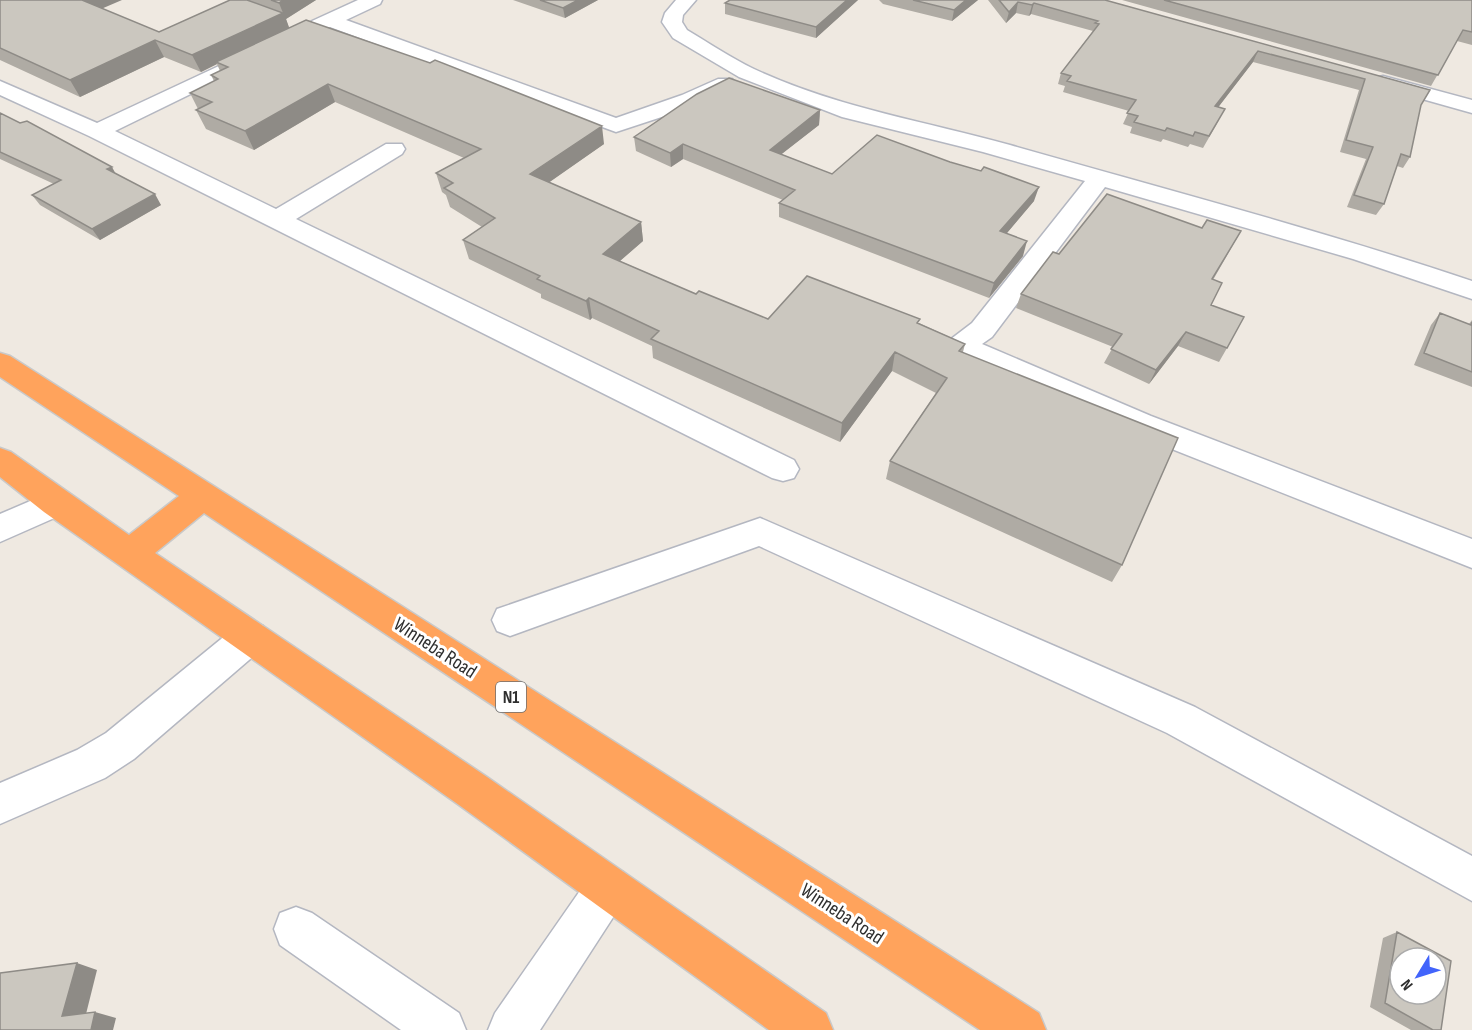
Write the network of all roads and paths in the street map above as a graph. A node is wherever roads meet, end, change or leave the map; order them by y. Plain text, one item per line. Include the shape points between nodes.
1 (373, 0) edge
2 (687, 0) edge
3 (329, 20) junction
4 (298, 34) edge
5 (267, 49) edge
6 (746, 73) junction
7 (1370, 78) edge
8 (0, 87) edge
9 (1472, 107) edge
10 (97, 131) junction
11 (394, 149) dead end
12 (1100, 178) junction
13 (276, 220) junction
14 (1472, 290) edge
15 (0, 363) edge
16 (0, 460) edge
17 (783, 469) dead end
18 (203, 495) junction
19 (56, 503) junction
20 (0, 530) edge
21 (130, 554) junction
22 (1472, 554) edge
23 (510, 620) dead end
24 (250, 638) junction
25 (0, 804) edge
26 (1472, 879) edge
27 (608, 887) junction
28 (296, 929) dead end
29 (442, 1030) edge
30 (512, 1030) edge
31 (809, 1030) edge
32 (1022, 1030) edge

1 - 3 street
2 - 6 street via 674,13 672,22 680,34
3 - 4 street
3 - 6 street via 616,125 690,100
5 - 10 street
6 - 12 street via 850,112
7 - 9 street
8 - 10 street
10 - 13 street
11 - 13 street
12 - 14 street via 1362,253
12 - 22 street via 982,330 961,346 1140,424
13 - 17 street
15 - 18 highway, Winneba Road / N1
16 - 19 highway
18 - 21 highway
18 - 32 highway, Winneba Road / N1
19 - 20 street
19 - 21 highway
21 - 24 highway
23 - 26 street via 760,532 1181,720
24 - 25 street via 120,746 91,764
24 - 27 highway
27 - 30 street
27 - 31 highway
28 - 29 street

